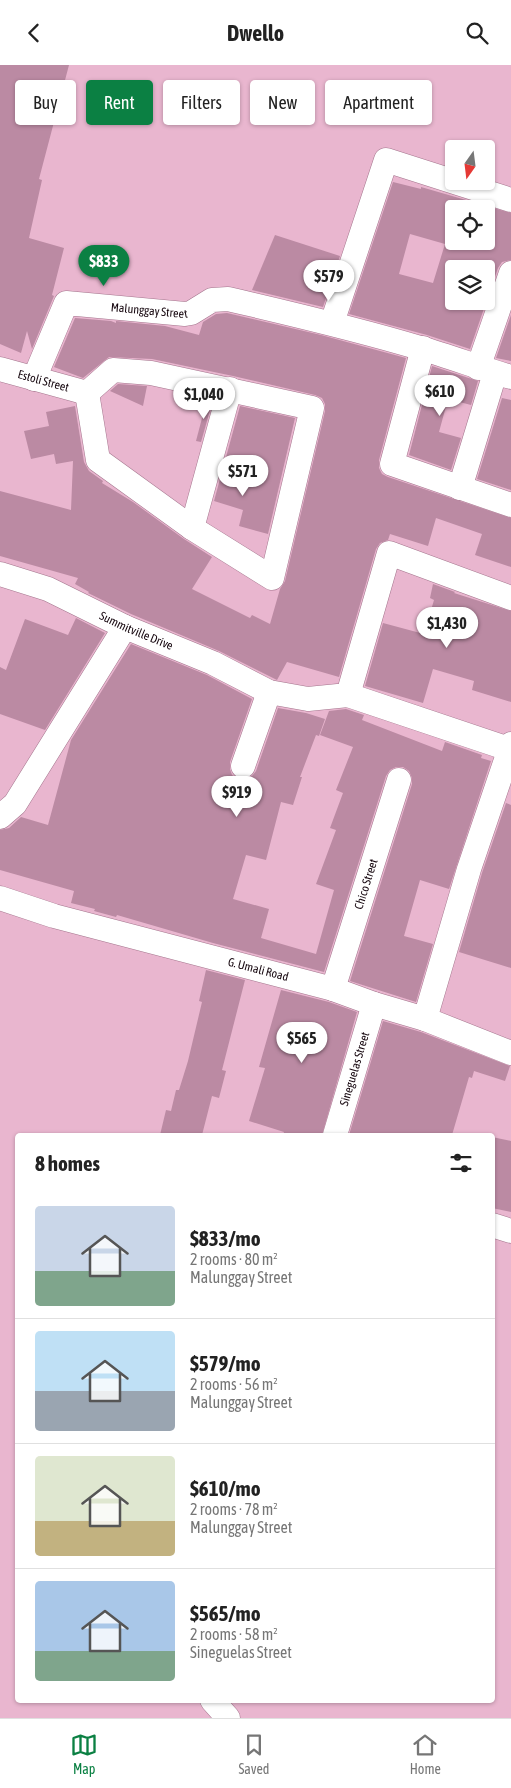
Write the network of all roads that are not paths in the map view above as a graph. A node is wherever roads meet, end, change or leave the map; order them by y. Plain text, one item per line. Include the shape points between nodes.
1 (511, 199) edge
2 (511, 273) edge
3 (332, 323) junction
4 (422, 348) junction
5 (0, 369) edge
6 (495, 373) edge
7 (34, 379) junction
8 (230, 389) junction
9 (87, 393) junction
10 (460, 487) junction
11 (511, 505) edge
12 (192, 528) junction
13 (0, 574) edge
14 (511, 598) edge
15 (125, 627) junction
16 (269, 692) junction
17 (348, 695) junction
18 (509, 751) edge
19 (243, 766) dead end
20 (399, 780) dead end
21 (0, 817) edge
22 (0, 898) edge
23 (333, 989) junction
24 (374, 1004) junction
25 (425, 1019) junction
26 (511, 1053) edge
27 (336, 1133) edge
28 (495, 1226) edge
29 (511, 1231) edge
30 (215, 1703) edge
31 (228, 1718) edge

1 - 3 street via 386,160
2 - 6 street
3 - 4 street, Malunggay Street
3 - 7 street, Malunggay Street via 228,299 212,300 185,314 66,303
4 - 6 street, Malunggay Street
4 - 10 street via 392,464
5 - 7 street, Estoli Street
6 - 10 street
7 - 9 street, Estoli Street
8 - 9 street via 151,373 113,370
8 - 12 street
8 - 12 street via 312,408 272,577
9 - 12 street via 98,460
10 - 11 street
13 - 15 street, Summitville Drive via 48,589
14 - 17 street via 389,553
15 - 16 street, Summitville Drive via 214,663
15 - 21 street via 15,804
16 - 17 street, Summitville Drive via 308,699
16 - 19 street
17 - 18 street
18 - 25 street via 469,869
20 - 23 street, Chico Street
22 - 23 street, G. Umali Road via 54,916
23 - 24 street, G. Umali Road
24 - 25 street, G. Umali Road
24 - 27 street, Sineguelas Street
25 - 26 street, G. Umali Road
28 - 29 street
30 - 31 street

